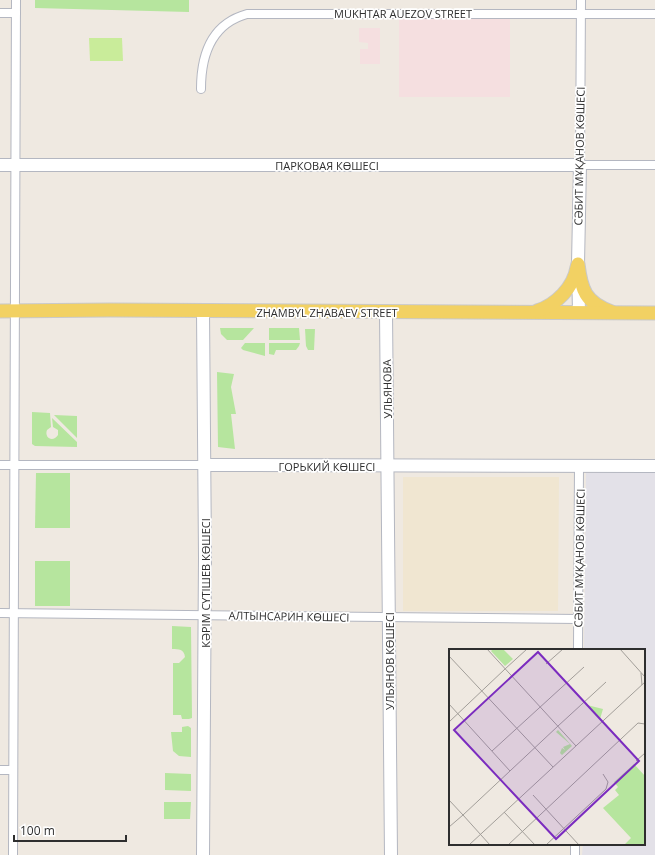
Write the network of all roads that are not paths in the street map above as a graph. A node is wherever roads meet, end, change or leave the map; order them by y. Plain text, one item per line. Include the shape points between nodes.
1 (16, 0) edge
2 (581, 0) edge
3 (0, 13) edge
4 (16, 13) junction
5 (581, 14) junction
6 (655, 14) edge
7 (201, 89) dead end
8 (0, 165) edge
9 (580, 165) junction
10 (655, 165) edge
11 (16, 166) junction
12 (578, 264) junction
13 (0, 311) edge
14 (15, 311) junction
15 (203, 311) junction
16 (386, 312) junction
17 (533, 313) junction
18 (579, 313) junction
19 (655, 313) edge
20 (622, 314) junction
21 (0, 465) edge
22 (15, 465) junction
23 (204, 465) junction
24 (388, 466) junction
25 (580, 466) junction
26 (655, 466) edge
27 (0, 613) edge
28 (14, 613) junction
29 (204, 615) junction
30 (389, 617) junction
31 (578, 619) junction
32 (578, 649) edge
33 (0, 770) edge
34 (14, 770) junction
35 (13, 855) edge
36 (203, 855) edge
37 (391, 855) edge

1 - 4 street
2 - 5 street, СӘБИТ МҰҚАНОВ КӨШЕСІ
3 - 4 street
4 - 11 street
5 - 6 street, MUKHTAR AUEZOV STREET
5 - 7 street, MUKHTAR AUEZOV STREET via 247,14 230,21 213,39 203,63
5 - 9 street, СӘБИТ МҰҚАНОВ КӨШЕСІ
8 - 11 street, ПАРКОВАЯ КӨШЕСІ
9 - 10 street, ПАРКОВАЯ КӨШЕСІ
9 - 11 street, ПАРКОВАЯ КӨШЕСІ
9 - 12 street, СӘБИТ МҰҚАНОВ КӨШЕСІ
11 - 14 street
12 - 17 main road via 568,289 550,305
12 - 18 street, СӘБИТ МҰҚАНОВ КӨШЕСІ
12 - 20 main road via 581,284 589,298 604,308
13 - 14 main road, ZHAMBYL ZHABAEV STREET
14 - 15 main road, ZHAMBYL ZHABAEV STREET
14 - 22 street
15 - 16 main road, ZHAMBYL ZHABAEV STREET
15 - 23 street, КӘРІМ СҮТІШЕВ КӨШЕСІ
16 - 17 main road, ZHAMBYL ZHABAEV STREET
16 - 24 street, УЛЬЯНОВА
17 - 18 main road, ZHAMBYL ZHABAEV STREET
18 - 20 main road, ZHAMBYL ZHABAEV STREET
19 - 20 main road, ZHAMBYL ZHABAEV STREET
21 - 22 street, ГОРЬКИЙ КӨШЕСІ
22 - 23 street, ГОРЬКИЙ КӨШЕСІ
22 - 28 street
23 - 24 street, ГОРЬКИЙ КӨШЕСІ
23 - 29 street, КӘРІМ СҮТІШЕВ КӨШЕСІ
24 - 25 street, ГОРЬКИЙ КӨШЕСІ
24 - 30 street, УЛЬЯНОВ КӨШЕСІ
25 - 26 street, ГОРЬКИЙ КӨШЕСІ
25 - 31 street, СӘБИТ МҰҚАНОВ КӨШЕСІ
27 - 28 street, АЛТЫНСАРИН КӨШЕСІ
28 - 29 street, АЛТЫНСАРИН КӨШЕСІ
28 - 34 street
29 - 30 street, АЛТЫНСАРИН КӨШЕСІ
29 - 36 street, КӘРІМ СҮТІШЕВ КӨШЕСІ
30 - 31 street, АЛТЫНСАРИН КӨШЕСІ
30 - 37 street, УЛЬЯНОВ КӨШЕСІ
31 - 32 street, СӘБИТ МҰҚАНОВ КӨШЕСІ
33 - 34 street
34 - 35 street

